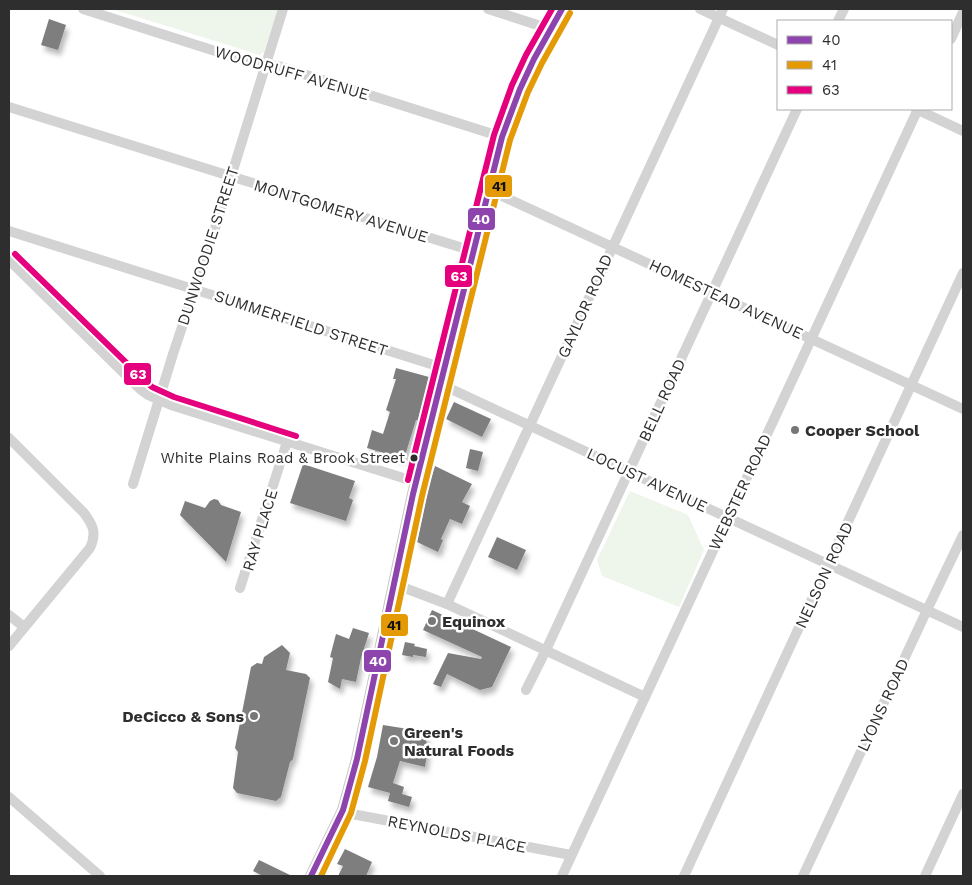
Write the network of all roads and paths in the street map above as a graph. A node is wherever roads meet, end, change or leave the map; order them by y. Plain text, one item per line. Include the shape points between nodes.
1 (83, 9) edge
2 (283, 9) edge
3 (488, 9) edge
4 (562, 9) edge
5 (700, 9) edge
6 (963, 12) edge
7 (721, 13) edge
8 (550, 29) junction
9 (952, 36) edge
10 (777, 44) edge
11 (266, 65) junction
12 (9, 107) edge
13 (797, 110) edge
14 (917, 110) edge
15 (919, 110) edge
16 (963, 131) edge
17 (502, 137) junction
18 (230, 176) junction
19 (489, 190) junction
20 (9, 231) edge
21 (612, 246) junction
22 (474, 252) junction
23 (9, 260) edge
24 (963, 273) edge
25 (195, 289) junction
26 (712, 293) junction
27 (812, 339) junction
28 (442, 380) junction
29 (911, 385) junction
30 (159, 401) junction
31 (963, 409) edge
32 (530, 426) junction
33 (9, 438) edge
34 (287, 442) junction
35 (628, 471) junction
36 (416, 482) junction
37 (133, 484) dead end
38 (728, 518) junction
39 (963, 535) edge
40 (828, 565) junction
41 (394, 584) junction
42 (240, 588) dead end
43 (446, 604) junction
44 (927, 610) junction
45 (9, 615) edge
46 (24, 627) junction
47 (963, 627) edge
48 (9, 646) edge
49 (546, 650) junction
50 (526, 690) dead end
51 (645, 697) junction
52 (963, 794) edge
53 (9, 797) edge
54 (343, 810) junction
55 (571, 855) junction
56 (100, 876) edge
57 (311, 876) edge
58 (562, 876) edge
59 (684, 876) edge
60 (803, 876) edge
61 (925, 876) edge

1 - 11 street, WOODRUFF AVENUE
2 - 11 street, DUNWOODIE STREET
3 - 8 street
4 - 8 main road
5 - 7 street
6 - 9 street
7 - 10 street
7 - 21 street, GAYLOR ROAD
8 - 17 main road via 520,89
11 - 17 street, WOODRUFF AVENUE via 278,66
11 - 18 street, DUNWOODIE STREET
12 - 18 street, MONTGOMERY AVENUE
13 - 26 street, BELL ROAD
14 - 27 street, WEBSTER ROAD
15 - 16 street
17 - 19 main road
18 - 22 street, MONTGOMERY AVENUE
18 - 25 street, DUNWOODIE STREET
19 - 21 street, HOMESTEAD AVENUE
19 - 22 main road
20 - 25 street, SUMMERFIELD STREET
21 - 26 street, HOMESTEAD AVENUE
21 - 32 street, GAYLOR ROAD
22 - 28 main road
23 - 30 street via 140,389
24 - 29 street, NELSON ROAD
25 - 28 street, SUMMERFIELD STREET via 434,366
25 - 30 street, DUNWOODIE STREET
26 - 27 street, HOMESTEAD AVENUE
26 - 35 street, BELL ROAD
27 - 29 street, HOMESTEAD AVENUE
27 - 38 street, WEBSTER ROAD
28 - 32 street, LOCUST AVENUE via 450,389
28 - 36 main road
29 - 31 street, HOMESTEAD AVENUE
29 - 40 street, NELSON ROAD
30 - 34 street
30 - 37 street, DUNWOODIE STREET
32 - 35 street, LOCUST AVENUE
32 - 43 street, GAYLOR ROAD
33 - 46 street via 84,512 93,530 90,548
34 - 36 street
34 - 42 street, RAY PLACE
35 - 38 street, LOCUST AVENUE
35 - 49 street, BELL ROAD
36 - 41 main road
38 - 40 street, LOCUST AVENUE
38 - 51 street, WEBSTER ROAD
39 - 44 street, LYONS ROAD
40 - 44 street, LOCUST AVENUE
40 - 59 street, NELSON ROAD
41 - 43 street
41 - 54 main road
43 - 49 street
44 - 47 street, LOCUST AVENUE
44 - 60 street, LYONS ROAD
45 - 46 street
46 - 48 street
49 - 50 street, BELL ROAD
49 - 51 street
51 - 55 street, WEBSTER ROAD
52 - 61 street
53 - 56 street
54 - 55 street, REYNOLDS PLACE via 370,818
54 - 57 main road
55 - 58 street, WEBSTER ROAD

